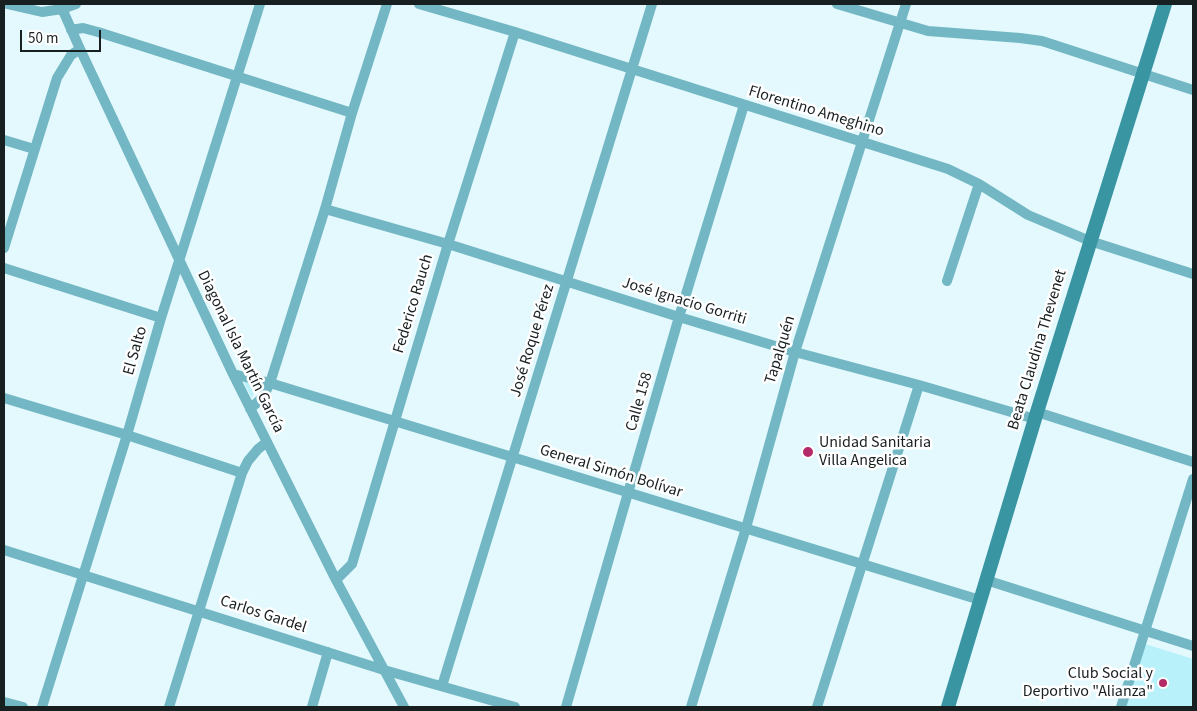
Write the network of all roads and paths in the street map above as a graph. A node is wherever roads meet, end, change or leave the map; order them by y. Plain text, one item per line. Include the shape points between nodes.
1 (7, 4) edge
2 (76, 4) edge
3 (260, 4) edge
4 (387, 4) edge
5 (420, 4) edge
6 (652, 4) edge
7 (837, 4) edge
8 (906, 4) edge
9 (1165, 4) edge
10 (61, 6) edge
11 (434, 6) edge
12 (900, 22) junction
13 (71, 30) junction
14 (515, 32) junction
15 (80, 49) junction
16 (631, 70) junction
17 (1143, 74) junction
18 (237, 76) junction
19 (1193, 90) edge
20 (744, 105) junction
21 (352, 113) junction
22 (4, 140) edge
23 (862, 141) junction
24 (34, 149) junction
25 (979, 184) junction
26 (325, 209) junction
27 (1090, 241) junction
28 (448, 244) junction
29 (4, 248) edge
30 (179, 260) junction
31 (4, 268) edge
32 (1193, 274) edge
33 (567, 280) junction
34 (947, 281) dead end
35 (679, 317) junction
36 (161, 318) junction
37 (795, 352) junction
38 (233, 374) junction
39 (270, 383) junction
40 (919, 385) junction
41 (4, 398) edge
42 (250, 409) junction
43 (1036, 416) junction
44 (394, 422) junction
45 (127, 435) junction
46 (267, 442) junction
47 (513, 458) junction
48 (1193, 462) edge
49 (242, 473) junction
50 (1193, 479) edge
51 (629, 494) junction
52 (746, 528) junction
53 (4, 550) edge
54 (863, 564) junction
55 (84, 574) junction
56 (336, 580) junction
57 (986, 580) junction
58 (980, 600) junction
59 (199, 610) junction
60 (1145, 630) junction
61 (1193, 646) edge
62 (328, 652) junction
63 (384, 670) junction
64 (442, 686) junction
65 (4, 702) edge
66 (23, 707) edge
67 (42, 707) edge
68 (169, 707) edge
69 (312, 707) edge
70 (404, 707) edge
71 (515, 707) edge
72 (566, 707) edge
73 (691, 707) edge
74 (817, 707) edge
75 (948, 707) edge
76 (1121, 707) edge

1 - 10 street via 42,12
2 - 10 street
3 - 18 street, El Salto
4 - 21 street
5 - 11 street, Florentino Ameghino
6 - 16 street, José Roque Pérez
7 - 12 street
8 - 12 street, Tapalquén
9 - 17 main road, Beata Claudina Thevenet
10 - 13 street, Diagonal Isla Martín García
11 - 14 street, Florentino Ameghino
12 - 17 street via 928,31 1042,41
12 - 23 street, Tapalquén
13 - 15 street, Diagonal Isla Martín García
13 - 18 street via 82,28 98,32
14 - 16 street, Florentino Ameghino
14 - 28 street, Federico Rauch
15 - 24 street via 70,55 56,78
15 - 30 street, Diagonal Isla Martín García
16 - 20 street, Florentino Ameghino
16 - 33 street, José Roque Pérez
17 - 19 street
17 - 27 main road, Beata Claudina Thevenet
18 - 21 street
18 - 30 street, El Salto
20 - 23 street, Florentino Ameghino
20 - 35 street, Calle 158
21 - 26 street
22 - 24 street
23 - 25 street, Florentino Ameghino via 948,169
23 - 37 street, Tapalquén
24 - 29 street
25 - 27 street, Florentino Ameghino via 1028,215
25 - 34 street
26 - 28 street, José Ignacio Gorriti
26 - 39 street
27 - 32 street, Florentino Ameghino
27 - 43 main road, Beata Claudina Thevenet
28 - 33 street, José Ignacio Gorriti
28 - 44 street, Federico Rauch
30 - 36 street, El Salto
30 - 38 street, Diagonal Isla Martín García
31 - 36 street
33 - 35 street, José Ignacio Gorriti
33 - 47 street, José Roque Pérez
35 - 37 street, José Ignacio Gorriti
35 - 51 street, Calle 158
36 - 45 street, El Salto
37 - 40 street, José Ignacio Gorriti
37 - 52 street, Tapalquén
38 - 39 street, General Simón Bolívar
38 - 42 street, Diagonal Isla Martín García
39 - 42 street via 263,397
39 - 44 street, General Simón Bolívar
40 - 43 street, José Ignacio Gorriti
40 - 54 street
41 - 45 street
42 - 46 street, Diagonal Isla Martín García
43 - 48 street, José Ignacio Gorriti
43 - 57 main road, Beata Claudina Thevenet
44 - 47 street, General Simón Bolívar
44 - 56 street, Federico Rauch via 352,564
45 - 49 street
45 - 55 street, El Salto
46 - 49 street via 253,455
46 - 56 street, Diagonal Isla Martín García
47 - 51 street, General Simón Bolívar
47 - 64 street, José Roque Pérez
49 - 59 street
50 - 60 street
51 - 52 street, General Simón Bolívar
51 - 72 street, Calle 158
52 - 54 street, General Simón Bolívar
52 - 73 street, Tapalquén
53 - 55 street, Carlos Gardel
54 - 58 street, General Simón Bolívar
54 - 74 street
55 - 59 street, Carlos Gardel
55 - 67 street, El Salto
56 - 63 street, Diagonal Isla Martín García
57 - 58 main road, Beata Claudina Thevenet
57 - 60 street
58 - 75 main road, Beata Claudina Thevenet
59 - 62 street, Carlos Gardel
59 - 68 street
60 - 61 street
60 - 76 street
62 - 63 street, Carlos Gardel
62 - 69 street
63 - 64 street, Carlos Gardel
63 - 70 street, Diagonal Isla Martín García
64 - 71 street, Carlos Gardel
65 - 66 street

